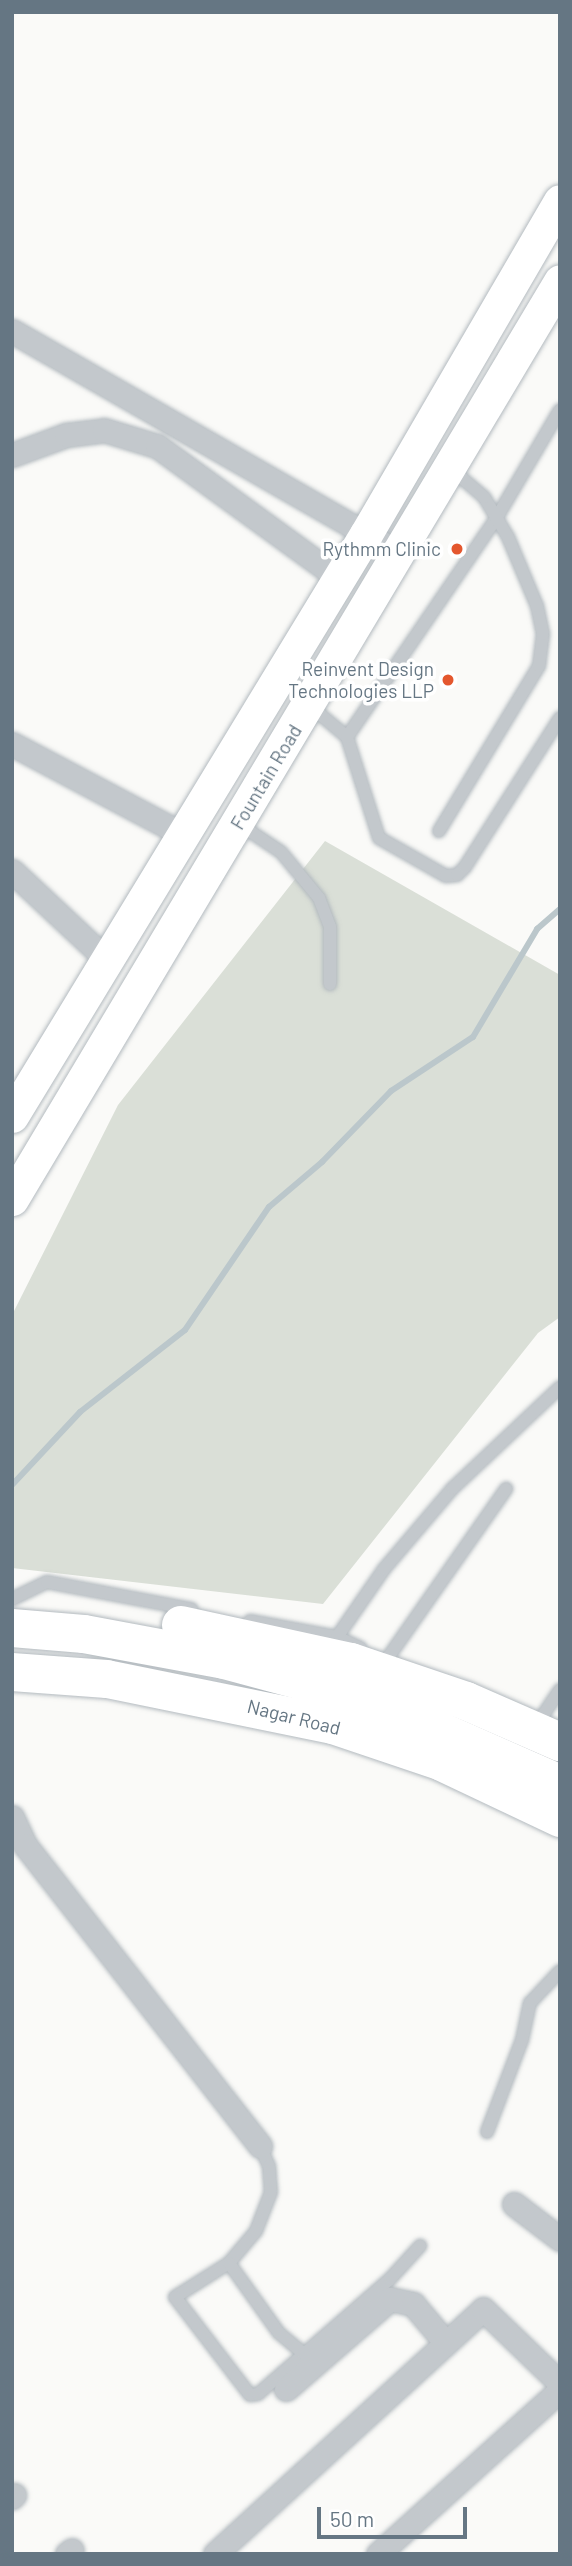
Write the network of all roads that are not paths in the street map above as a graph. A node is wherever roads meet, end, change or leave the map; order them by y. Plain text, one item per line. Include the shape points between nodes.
1 (560, 201) edge
2 (560, 281) edge
3 (12, 331) edge
4 (560, 410) edge
5 (12, 455) edge
6 (450, 468) junction
7 (497, 517) junction
8 (366, 534) junction
9 (400, 553) junction
10 (339, 578) junction
11 (309, 705) junction
12 (560, 718) edge
13 (347, 737) junction
14 (12, 744) edge
15 (238, 823) junction
16 (439, 831) dead end
17 (182, 834) junction
18 (12, 871) edge
19 (112, 948) junction
20 (155, 961) junction
21 (330, 984) dead end
22 (12, 1116) edge
23 (12, 1199) edge
24 (560, 1387) edge
25 (506, 1489) dead end
26 (12, 1600) edge
27 (12, 1606) edge
28 (205, 1612) dead end
29 (232, 1617) dead end
30 (12, 1628) edge
31 (337, 1637) junction
32 (399, 1663) junction
33 (12, 1672) edge
34 (560, 1690) edge
35 (481, 1691) dead end
36 (543, 1724) edge
37 (560, 1726) edge
38 (560, 1784) edge
39 (12, 1817) edge
40 (560, 1818) edge
41 (560, 1972) edge
42 (487, 2132) dead end
43 (260, 2146) joint
44 (514, 2204) dead end
45 (560, 2239) edge
46 (420, 2246) dead end
47 (229, 2263) junction
48 (446, 2343) junction
49 (304, 2354) junction
50 (560, 2382) edge
51 (286, 2389) dead end
52 (560, 2390) edge
53 (215, 2554) edge
54 (378, 2554) edge

1 - 8 street
2 - 6 street, Fountain Road
3 - 8 street
4 - 7 lane
5 - 10 street via 66,435 104,430 157,446
6 - 7 lane via 484,497
6 - 9 street, Fountain Road
7 - 13 lane
7 - 16 lane via 537,606 543,634 539,666
8 - 9 street
8 - 10 street
9 - 11 street, Fountain Road
10 - 17 street
11 - 13 lane
11 - 15 street, Fountain Road
12 - 13 lane via 465,867 457,875 446,876 379,838
14 - 17 street
15 - 20 street, Fountain Road
15 - 21 lane via 281,852 319,898 330,927
17 - 19 street
18 - 19 street
19 - 20 street
19 - 22 street
20 - 23 street, Fountain Road
24 - 31 lane via 453,1488 384,1569
25 - 32 lane
26 - 28 lane via 47,1582
27 - 36 highway via 115,1614 238,1635 351,1662
29 - 31 lane
30 - 38 highway via 85,1634 225,1660 321,1686 397,1712
31 - 32 lane
32 - 35 lane
33 - 40 highway, Nagar Road via 107,1679 333,1725 442,1762
34 - 36 lane
36 - 37 lane
39 - 43 street via 25,1845
41 - 42 lane via 530,2003 522,2040
43 - 47 lane via 269,2166 271,2192 256,2231
44 - 45 street
46 - 49 lane
47 - 49 lane via 279,2333
47 - 49 lane via 175,2297 244,2391 258,2394
48 - 50 street via 483,2309
48 - 51 street via 413,2304 390,2299
48 - 53 street
52 - 54 street

